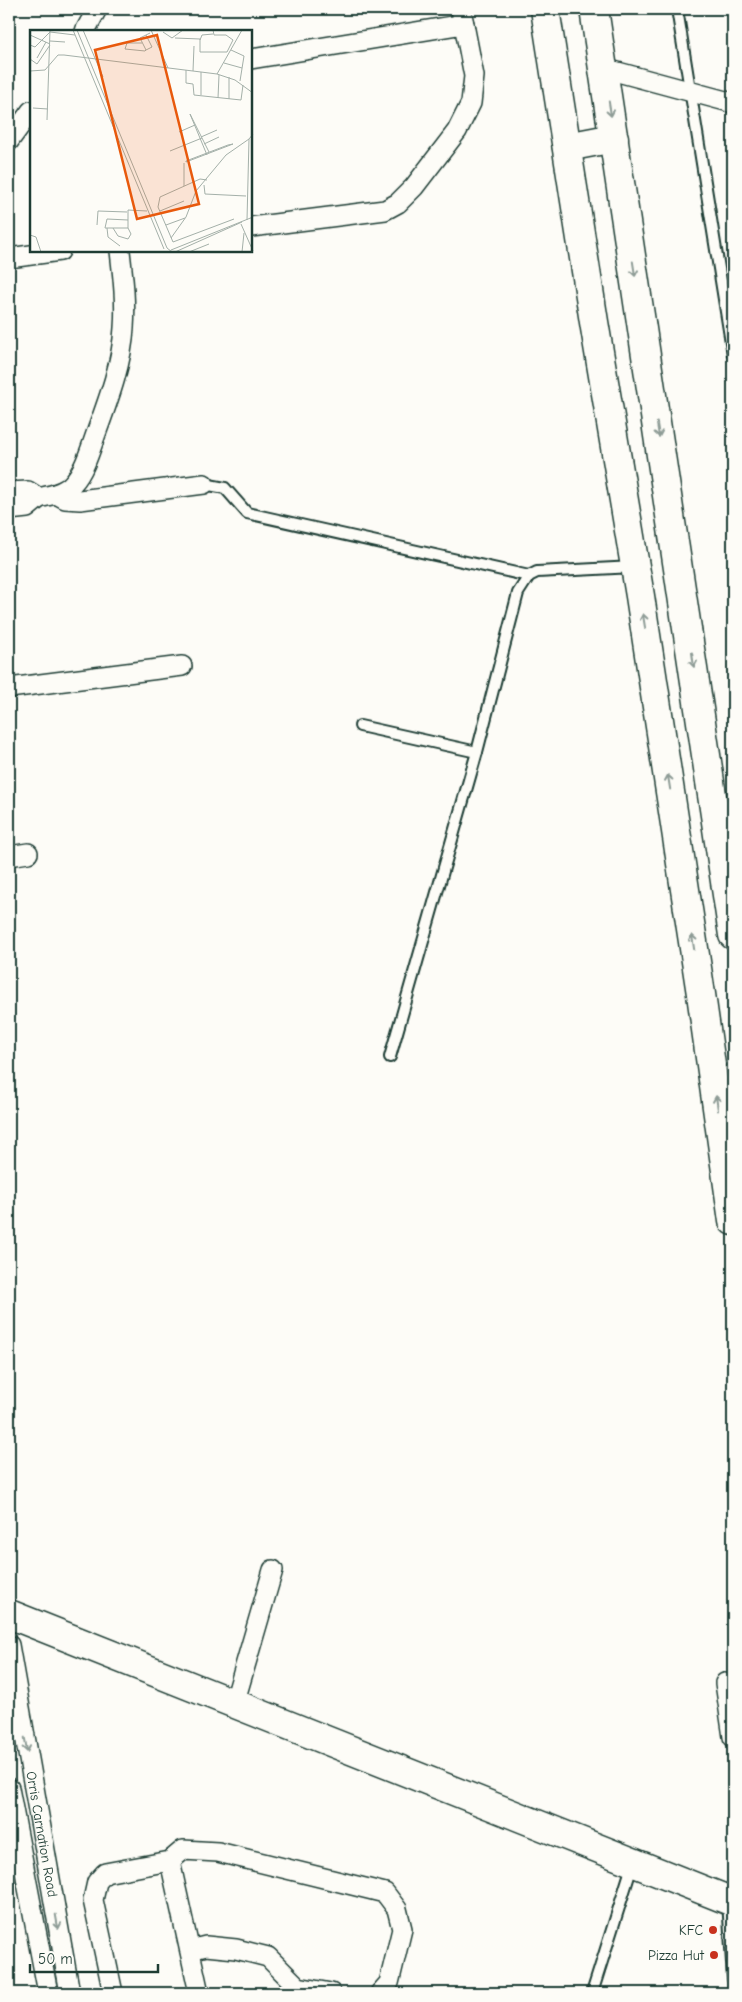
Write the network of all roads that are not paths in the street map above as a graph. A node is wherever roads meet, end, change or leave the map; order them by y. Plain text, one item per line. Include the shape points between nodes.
1 (97, 9) edge
2 (545, 9) edge
3 (594, 9) edge
4 (677, 9) edge
5 (462, 17) edge
6 (86, 30) edge
7 (252, 58) edge
8 (604, 68) junction
9 (691, 92) junction
10 (733, 103) edge
11 (30, 112) edge
12 (614, 138) junction
13 (9, 142) edge
14 (566, 148) junction
15 (252, 227) edge
16 (53, 252) edge
17 (120, 252) edge
18 (9, 258) edge
19 (733, 355) edge
20 (204, 484) joint
21 (9, 492) edge
22 (48, 496) junction
23 (9, 510) edge
24 (635, 567) junction
25 (529, 576) junction
26 (182, 666) dead end
27 (9, 688) edge
28 (360, 726) dead end
29 (477, 752) junction
30 (28, 854) dead end
31 (9, 856) edge
32 (733, 935) edge
33 (390, 1057) dead end
34 (733, 1221) edge
35 (273, 1570) dead end
36 (9, 1614) edge
37 (9, 1645) edge
38 (725, 1684) dead end
39 (234, 1704) junction
40 (733, 1737) edge
41 (9, 1788) edge
42 (170, 1861) junction
43 (633, 1862) junction
44 (730, 1901) edge
45 (190, 1950) junction
46 (733, 1979) edge
47 (48, 1993) edge
48 (70, 1993) edge
49 (113, 1993) edge
50 (199, 1993) edge
51 (330, 1993) edge
52 (380, 1993) edge
53 (592, 1993) edge

1 - 6 street
2 - 14 street
3 - 8 street
4 - 9 lane
5 - 7 street
5 - 15 street via 474,76 471,104 457,131 398,203 385,210
8 - 9 street
8 -> 12 street
9 - 10 street
9 - 19 lane
11 - 13 street
12 - 14 street
12 -> 32 street
14 - 24 street
16 - 18 street
17 - 22 street via 124,329 112,390 73,484
20 - 22 street via 80,500
20 - 25 lane via 225,488 247,513
21 - 22 street via 28,491
22 - 23 street via 27,508
24 - 25 lane via 537,572
34 -> 24 street
25 - 29 lane via 518,593
26 - 27 street
28 - 29 lane
29 - 33 lane
30 - 31 street
35 - 39 street
36 - 39 street
37 -> 48 street, Orris Carnation Road
38 - 40 street
39 - 43 street
41 - 47 street, Orris Carnation Road
42 - 45 street
42 - 49 street via 105,1873 97,1882 94,1900
42 - 52 street via 183,1850 218,1852 385,1893 398,1909 402,1928 389,1983
43 - 44 street
43 - 53 lane
44 - 46 lane
45 - 50 street
45 - 51 street via 206,1946 268,1957 298,1987

